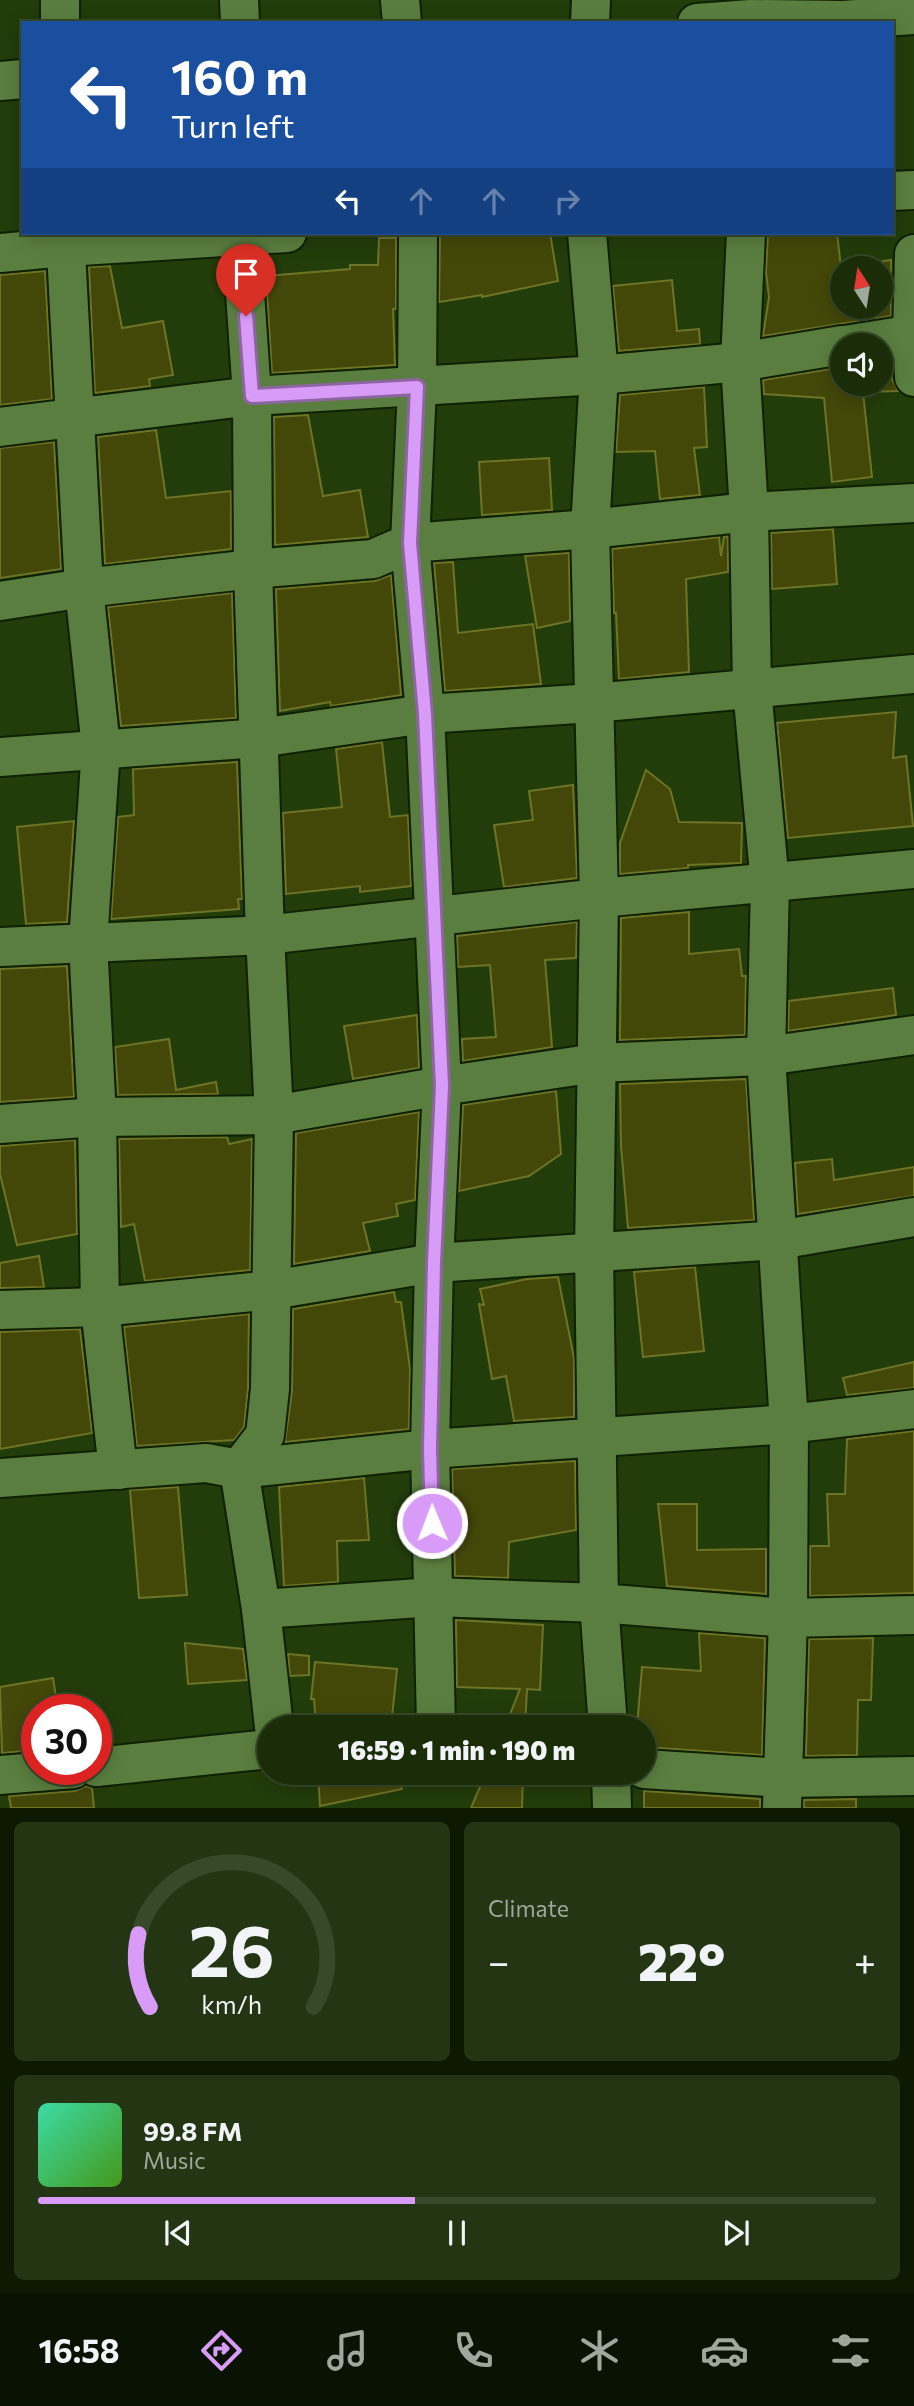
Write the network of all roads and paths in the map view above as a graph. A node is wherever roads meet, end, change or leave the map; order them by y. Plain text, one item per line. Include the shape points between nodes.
1 (60, 0) edge
2 (239, 0) edge
3 (400, 0) edge
4 (591, 0) edge
5 (751, 14) edge
6 (914, 15) edge
7 (60, 21) edge
8 (240, 21) edge
9 (402, 21) edge
10 (590, 21) edge
11 (709, 21) edge
12 (21, 79) edge
13 (0, 81) edge
14 (914, 190) edge
15 (894, 191) edge
16 (212, 235) edge
17 (241, 235) edge
18 (418, 235) edge
19 (587, 235) edge
20 (746, 235) edge
21 (65, 240) edge
22 (0, 253) edge
23 (914, 254) edge
24 (913, 334) edge
25 (893, 337) edge
26 (830, 347) edge
27 (740, 362) junction
28 (598, 375) junction
29 (914, 377) edge
30 (417, 387) junction
31 (252, 396) junction
32 (76, 416) junction
33 (0, 427) edge
34 (914, 503) edge
35 (749, 512) junction
36 (590, 529) junction
37 (410, 543) junction
38 (253, 569) junction
39 (84, 588) junction
40 (0, 601) edge
41 (914, 674) edge
42 (752, 689) junction
43 (593, 703) junction
44 (425, 714) junction
45 (260, 738) junction
46 (101, 748) junction
47 (0, 757) edge
48 (914, 869) edge
49 (770, 884) junction
50 (599, 898) junction
51 (433, 916) junction
52 (265, 935) junction
53 (88, 942) junction
54 (0, 947) edge
55 (914, 1035) edge
56 (766, 1056) junction
57 (596, 1063) junction
58 (442, 1086) junction
59 (274, 1115) junction
60 (97, 1117) junction
61 (0, 1124) edge
62 (914, 1217) edge
63 (778, 1240) junction
64 (594, 1253) junction
65 (434, 1263) junction
66 (272, 1290) junction
67 (100, 1307) junction
68 (0, 1310) edge
69 (914, 1409) edge
70 (789, 1424) junction
71 (596, 1436) junction
72 (430, 1449) junction
73 (239, 1469) junction
74 (118, 1470) junction
75 (0, 1478) edge
76 (434, 1597) junction
77 (599, 1603) junction
78 (261, 1609) junction
79 (914, 1615) edge
80 (788, 1618) junction
81 (273, 1715) edge
82 (436, 1715) edge
83 (607, 1715) edge
84 (257, 1750) edge
85 (112, 1765) edge
86 (656, 1771) edge
87 (21, 1773) edge
88 (0, 1775) edge
89 (914, 1776) edge
90 (611, 1785) edge
91 (782, 1793) edge
92 (612, 1808) edge

1 - 7 street
2 - 8 street
3 - 9 street
4 - 10 street
5 - 6 street via 844,20
5 - 11 street
12 - 13 street
14 - 15 street
16 - 21 street
17 - 31 street
18 - 30 street
19 - 28 street
20 - 27 street
21 - 22 street
21 - 32 street
23 - 24 street
24 - 25 street
24 - 29 street
26 - 27 street
27 - 28 street
27 - 35 street
28 - 30 street
28 - 36 street
30 - 31 street
30 - 37 street
31 - 32 street
31 - 38 street
32 - 33 street
32 - 39 street
34 - 35 street
35 - 36 street
35 - 42 street
36 - 37 street
36 - 43 street
37 - 38 street via 373,559
37 - 44 street
38 - 39 street
38 - 45 street
39 - 40 street
39 - 46 street
41 - 42 street
42 - 43 street
42 - 49 street
43 - 44 street
43 - 50 street
44 - 45 street
44 - 51 street
45 - 46 street
45 - 52 street
46 - 47 street
46 - 53 street
48 - 49 street
49 - 50 street
49 - 56 street
50 - 51 street
50 - 57 street
51 - 52 street
51 - 58 street
52 - 53 street
52 - 59 street
53 - 54 street
53 - 60 street
55 - 56 street
56 - 57 street
56 - 63 street
57 - 58 street
57 - 64 street
58 - 59 street
58 - 65 street
59 - 60 street
59 - 66 street
60 - 61 street
60 - 67 street
62 - 63 street
63 - 64 street
63 - 70 street
64 - 65 street
64 - 71 street
65 - 66 street
65 - 72 street
66 - 67 street
66 - 73 street via 265,1435
67 - 68 street
67 - 74 street
69 - 70 street
70 - 71 street
70 - 80 street
71 - 72 street
71 - 77 street
72 - 73 street
72 - 76 street
73 - 74 street via 206,1463
73 - 78 street
74 - 75 street
76 - 77 street
76 - 78 street
76 - 82 street
77 - 80 street
77 - 83 street
78 - 81 street
79 - 80 street
80 - 91 street
84 - 85 street
86 - 91 street
87 - 88 street
89 - 91 street
90 - 92 street

